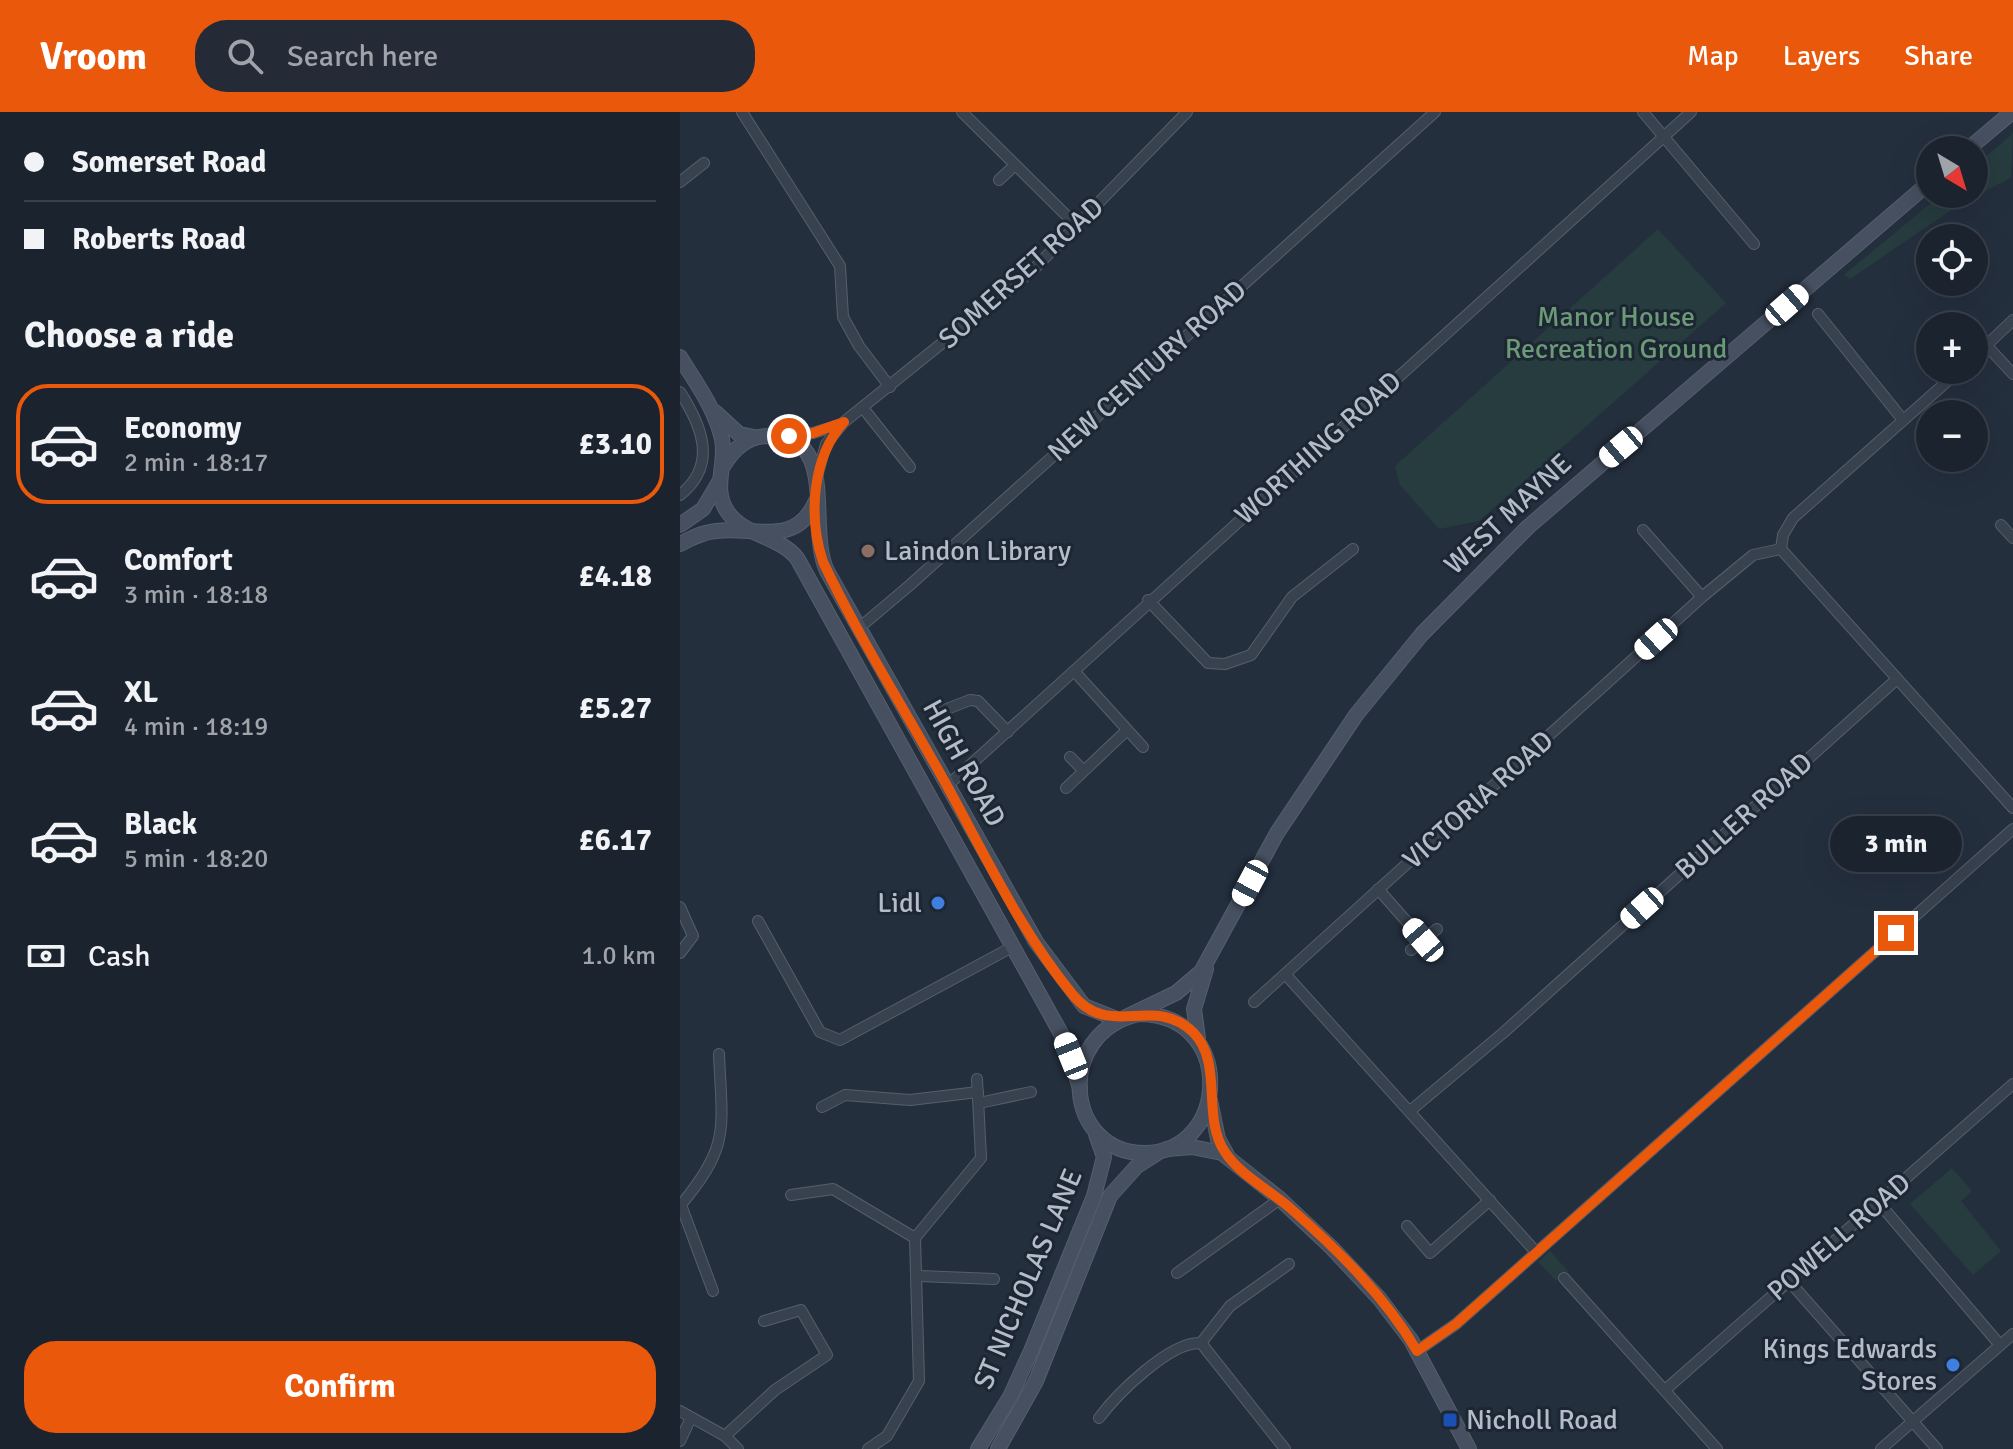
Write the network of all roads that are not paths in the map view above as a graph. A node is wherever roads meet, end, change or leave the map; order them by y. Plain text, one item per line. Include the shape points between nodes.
1 (742, 112) edge
2 (962, 112) edge
3 (1187, 112) edge
4 (1435, 112) edge
5 (1643, 112) edge
6 (1691, 112) edge
7 (2012, 112) edge
8 (1984, 136) edge
9 (1664, 137) junction
10 (704, 163) dead end
11 (1014, 166) junction
12 (999, 180) dead end
13 (680, 182) edge
14 (1916, 194) edge
15 (1076, 225) junction
16 (1754, 244) dead end
17 (1818, 314) dead end
18 (2013, 320) edge
19 (1988, 345) edge
20 (1988, 347) edge
21 (680, 357) edge
22 (2013, 374) edge
23 (1944, 384) edge
24 (890, 387) junction
25 (680, 392) edge
26 (863, 408) junction
27 (712, 409) junction
28 (1903, 420) junction
29 (844, 422) junction
30 (778, 436) junction
31 (754, 437) junction
32 (910, 467) dead end
33 (722, 472) junction
34 (818, 476) junction
35 (680, 495) edge
36 (817, 497) junction
37 (680, 525) edge
38 (2001, 525) dead end
39 (1643, 530) dead end
40 (756, 533) junction
41 (2013, 538) edge
42 (680, 544) edge
43 (1353, 549) dead end
44 (1781, 549) junction
45 (1702, 597) junction
46 (1148, 600) junction
47 (859, 628) junction
48 (1074, 671) junction
49 (1897, 679) junction
50 (944, 695) dead end
51 (953, 706) junction
52 (939, 712) dead end
53 (1126, 731) junction
54 (1008, 732) junction
55 (1143, 747) dead end
56 (1070, 757) dead end
57 (1083, 770) junction
58 (947, 786) junction
59 (1066, 788) dead end
60 (2013, 808) edge
61 (2013, 829) edge
62 (1378, 889) junction
63 (680, 907) edge
64 (758, 921) dead end
65 (1437, 929) dead end
66 (1423, 940) junction
67 (1014, 946) junction
68 (1411, 950) dead end
69 (680, 953) edge
70 (1209, 961) junction
71 (1286, 975) junction
72 (1254, 1002) dead end
73 (1122, 1018) junction
74 (1199, 1040) junction
75 (719, 1054) dead end
76 (977, 1079) dead end
77 (2013, 1084) edge
78 (1080, 1088) junction
79 (1210, 1091) junction
80 (1031, 1092) dead end
81 (979, 1097) junction
82 (822, 1107) dead end
83 (1410, 1111) junction
84 (1091, 1124) junction
85 (1164, 1150) junction
86 (1228, 1157) junction
87 (791, 1195) dead end
88 (1280, 1199) junction
89 (1490, 1200) junction
90 (1879, 1203) junction
91 (680, 1205) edge
92 (1407, 1226) dead end
93 (915, 1238) junction
94 (1536, 1252) junction
95 (1289, 1264) dead end
96 (1177, 1273) dead end
97 (919, 1276) junction
98 (1564, 1278) dead end
99 (994, 1279) dead end
100 (1789, 1281) junction
101 (713, 1291) dead end
102 (764, 1321) dead end
103 (2013, 1334) edge
104 (1201, 1343) junction
105 (2000, 1345) junction
106 (1417, 1351) junction
107 (1665, 1390) junction
108 (680, 1411) edge
109 (1099, 1418) dead end
110 (690, 1420) junction
111 (1913, 1422) junction
112 (725, 1436) junction
113 (680, 1441) edge
114 (738, 1449) edge
115 (868, 1449) edge
116 (978, 1449) edge
117 (998, 1449) edge
118 (1285, 1449) edge
119 (1469, 1449) edge
120 (1717, 1449) edge
121 (1881, 1449) edge
122 (1937, 1449) edge

1 - 24 street via 840,266 843,317
2 - 11 street
3 - 15 street, SOMERSET ROAD
4 - 47 street, NEW CENTURY ROAD
5 - 9 street
6 - 9 street, WORTHING ROAD
7 - 8 main road
9 - 16 street
9 - 46 street, WORTHING ROAD
10 - 13 street
11 - 12 street
11 - 15 street
14 - 70 main road, WEST MAYNE via 1528,527 1448,605 1384,678 1313,776
15 - 24 street, SOMERSET ROAD via 1000,299
17 - 28 street
18 - 19 street
20 - 22 street
21 - 27 main road, HIGH ROAD
23 - 28 street
24 - 26 street, SOMERSET ROAD
25 - 35 street via 699,422 705,453 697,476
26 - 29 street, SOMERSET ROAD
26 - 32 street
27 - 31 main road, HIGH ROAD via 739,434
27 - 33 main road, HIGH ROAD via 722,440
28 - 44 street via 1793,518
29 - 30 street, SOMERSET ROAD via 813,433
29 - 34 street, SOMERSET ROAD via 826,444
30 - 31 main road
30 - 34 main road via 804,449
31 - 33 main road via 738,447
33 - 37 main road via 703,509
33 - 40 main road, HIGH ROAD via 727,512
34 - 36 main road, HIGH ROAD
36 - 40 main road via 792,529
36 - 47 main road, HIGH ROAD via 820,552
38 - 41 street
39 - 45 street
40 - 42 main road via 712,531
40 - 67 main road, HIGH ROAD via 797,558
43 - 46 street via 1292,597 1251,655 1225,664 1208,663
44 - 45 street, VICTORIA ROAD via 1753,555
44 - 49 street
45 - 62 street, VICTORIA ROAD
46 - 48 street, WORTHING ROAD
47 - 58 main road, HIGH ROAD
48 - 53 street
48 - 54 street, WORTHING ROAD
49 - 60 street
49 - 83 street, BULLER ROAD
50 - 51 street
51 - 52 street
51 - 54 street via 978,701
53 - 55 street
53 - 57 street
54 - 58 street, WORTHING ROAD
56 - 57 street
57 - 59 street
58 - 73 main road, HIGH ROAD via 1022,920 1073,995 1090,1011
61 - 94 street
62 - 66 street
62 - 71 street, VICTORIA ROAD
63 - 69 street via 693,936
64 - 67 street via 820,1032 840,1040
65 - 66 street
66 - 68 street
67 - 78 main road, HIGH ROAD via 1063,1037
70 - 73 main road, WEST MAYNE via 1176,993
70 - 74 main road, WEST MAYNE via 1194,1009
71 - 72 street, VICTORIA ROAD
71 - 83 street
73 - 74 main road via 1165,1016
73 - 78 main road via 1088,1047
74 - 79 main road
75 - 91 street via 722,1132 713,1163
76 - 81 street
77 - 90 street, POWELL ROAD
78 - 84 main road
79 - 85 main road via 1196,1127
79 - 86 main road via 1215,1128
80 - 81 street
81 - 82 street via 910,1100 845,1095
81 - 93 street via 981,1158
83 - 89 street
84 - 85 main road via 1116,1147 1131,1152
84 - 116 main road, ST NICHOLAS LANE via 1104,1157 1100,1181 1031,1351
85 - 86 main road via 1204,1148
85 - 117 main road, ST NICHOLAS LANE via 1137,1166 1110,1196 1036,1381
86 - 88 main road
87 - 93 street via 833,1189
88 - 96 street
88 - 106 main road via 1379,1298
89 - 92 street via 1430,1253
89 - 94 street
90 - 100 street, POWELL ROAD
90 - 105 street
91 - 101 street
93 - 97 street
94 - 106 street via 1456,1324
95 - 104 street via 1230,1306
97 - 99 street
97 - 115 street via 919,1381 887,1436
98 - 107 street
100 - 107 street, POWELL ROAD
100 - 111 street
102 - 112 street via 801,1310 827,1355 775,1390
103 - 105 street
104 - 109 street via 1190,1342 1166,1356
104 - 118 street
105 - 111 street
106 - 119 main road
107 - 120 street
108 - 110 street
110 - 112 street
110 - 113 street
111 - 121 street
111 - 122 street
112 - 114 street

